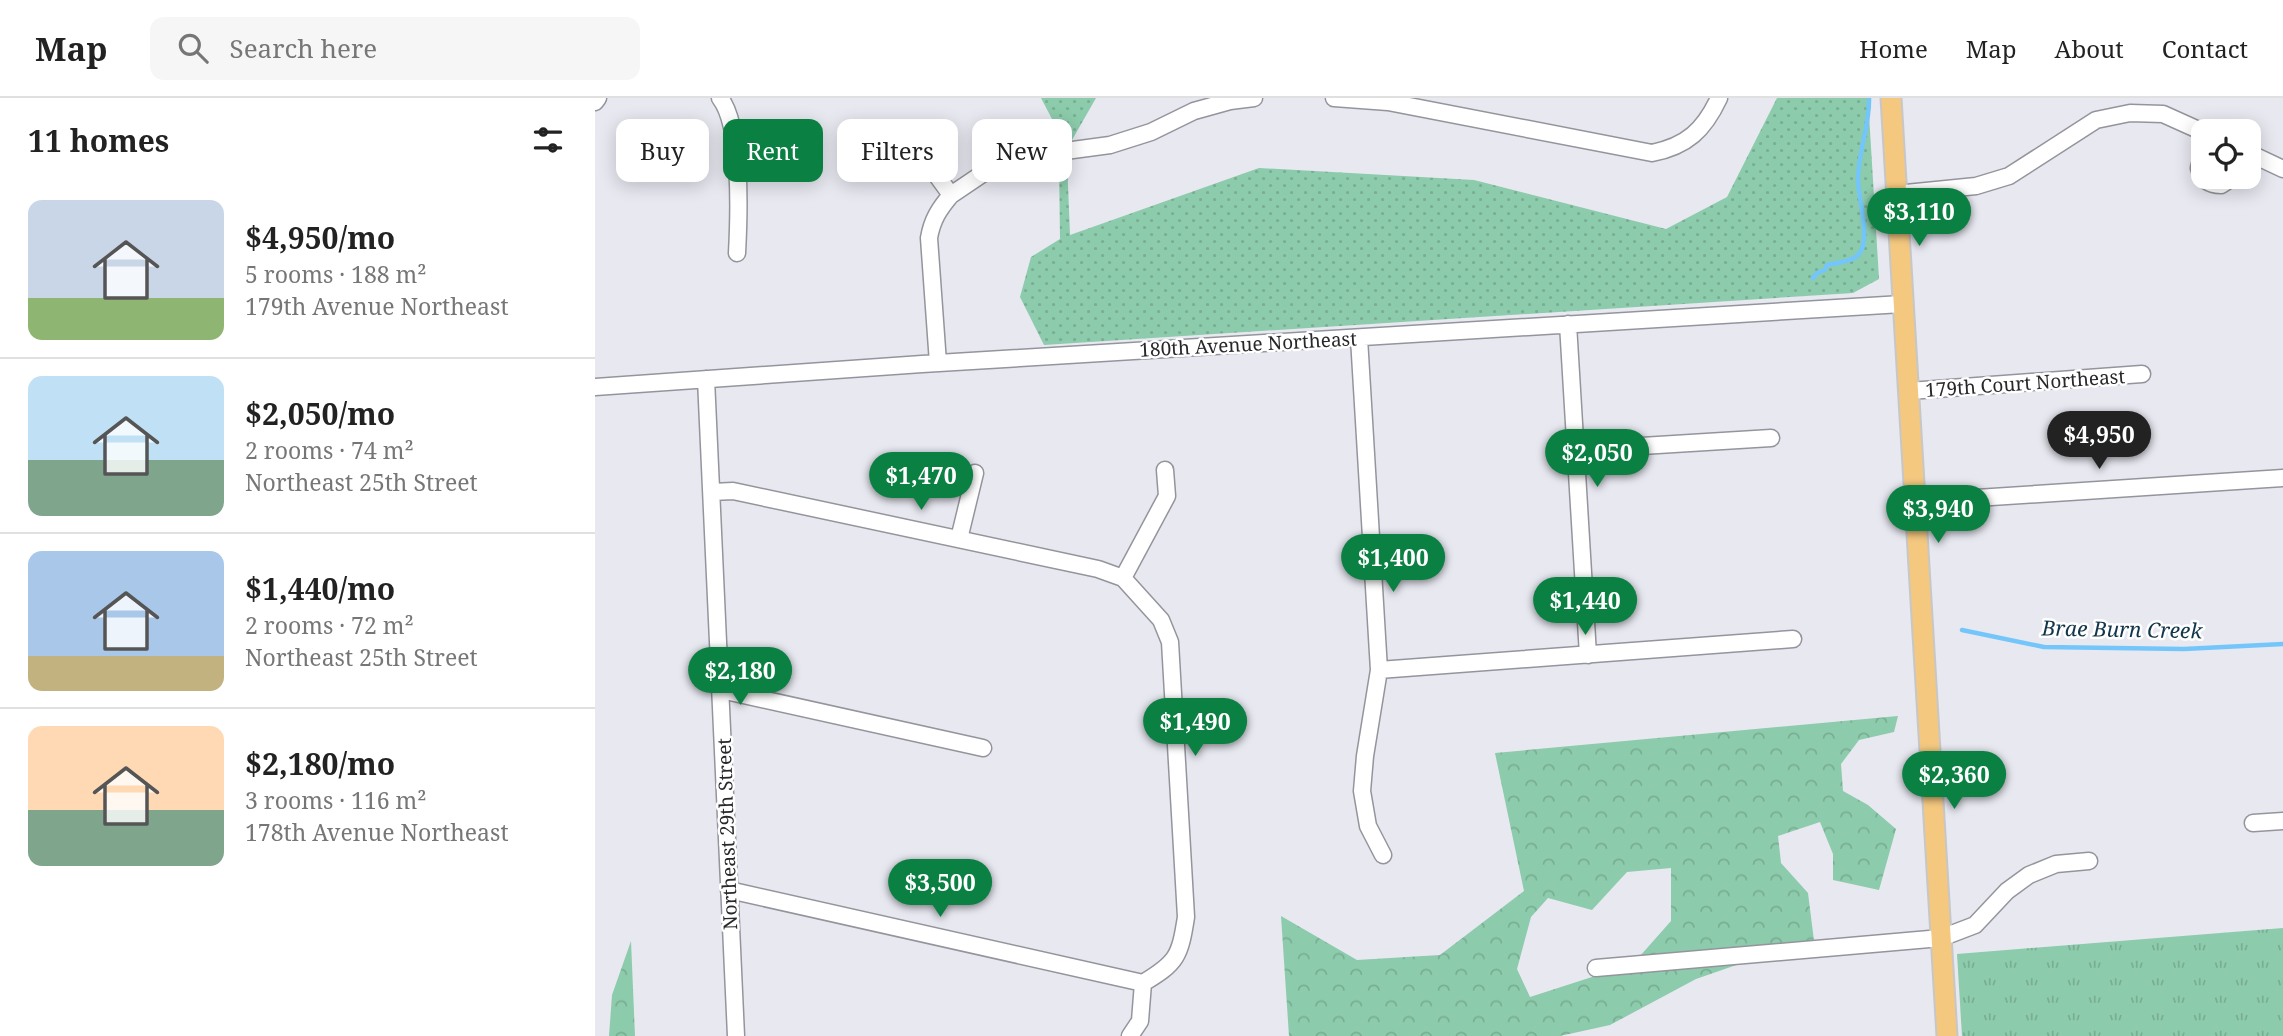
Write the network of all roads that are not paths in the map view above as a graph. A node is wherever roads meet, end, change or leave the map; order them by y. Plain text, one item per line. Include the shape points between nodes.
1 (598, 98) edge
2 (720, 98) edge
3 (1254, 98) edge
4 (1334, 98) edge
5 (1719, 98) edge
6 (1891, 98) edge
7 (595, 102) edge
8 (1194, 105) edge
9 (2191, 127) edge
10 (2261, 159) edge
11 (2283, 169) edge
12 (942, 182) edge
13 (1896, 194) junction
14 (951, 195) junction
15 (737, 253) dead end
16 (1902, 304) junction
17 (1568, 324) junction
18 (1359, 338) junction
19 (938, 363) junction
20 (2142, 374) dead end
21 (706, 379) junction
22 (595, 387) edge
23 (1909, 391) junction
24 (1771, 438) dead end
25 (1577, 450) junction
26 (1165, 470) dead end
27 (975, 473) dead end
28 (2283, 478) edge
29 (712, 492) junction
30 (1915, 502) junction
31 (959, 539) junction
32 (1123, 578) junction
33 (1793, 639) dead end
34 (1588, 655) junction
35 (1380, 670) junction
36 (721, 690) junction
37 (983, 748) dead end
38 (2283, 821) edge
39 (2253, 823) dead end
40 (1383, 855) dead end
41 (2089, 861) dead end
42 (729, 890) junction
43 (1941, 938) junction
44 (1596, 968) dead end
45 (1143, 983) junction
46 (736, 1036) edge
47 (1130, 1036) edge
48 (1947, 1036) edge

1 - 7 street
2 - 15 street via 733,131
3 - 8 street
4 - 5 street via 1388,102 1652,153 1686,142 1711,116
6 - 13 main road
8 - 14 street via 1151,132 1111,145 1013,158
9 - 13 street via 2163,114 2130,113 2096,120 2009,176 1976,186
10 - 11 street
12 - 14 street
13 - 16 main road
14 - 19 street via 932,222 929,238
16 - 17 street, 180th Avenue Northeast
16 - 23 main road
17 - 18 street, 180th Avenue Northeast
17 - 25 street
18 - 19 street, 180th Avenue Northeast
18 - 35 street
19 - 21 street, 180th Avenue Northeast
20 - 23 street, 179th Court Northeast
21 - 22 street, 180th Avenue Northeast
21 - 29 street, Northeast 29th Street
23 - 30 main road
24 - 25 street
25 - 34 street
26 - 32 street via 1167,496
27 - 31 street
28 - 30 street
29 - 31 street via 733,491
29 - 36 street, Northeast 29th Street
30 - 43 main road
31 - 32 street
32 - 45 street via 1161,620 1170,642 1186,917 1174,960
33 - 34 street
34 - 35 street
35 - 40 street via 1362,791 1368,826
36 - 37 street
36 - 42 street, Northeast 29th Street
38 - 39 street
41 - 43 street via 2056,864 2029,875 1975,925
42 - 45 street
42 - 46 street, Northeast 29th Street
43 - 44 street
43 - 48 main road
45 - 47 street via 1140,1021

